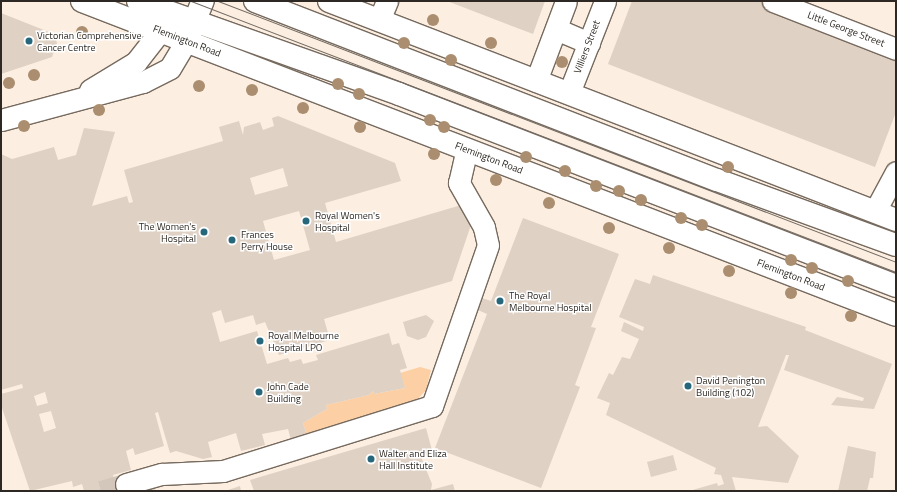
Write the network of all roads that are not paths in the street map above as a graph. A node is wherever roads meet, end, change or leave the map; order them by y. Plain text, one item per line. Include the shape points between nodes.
1 (82, 1) edge
2 (138, 1) edge
3 (203, 1) edge
4 (255, 1) edge
5 (329, 1) edge
6 (566, 1) edge
7 (605, 1) edge
8 (774, 1) edge
9 (383, 11) edge
10 (167, 15) edge
11 (556, 29) junction
12 (190, 31) junction
13 (589, 43) junction
14 (896, 49) edge
15 (536, 81) junction
16 (487, 93) junction
17 (569, 94) junction
18 (78, 98) junction
19 (1, 120) edge
20 (476, 123) junction
21 (467, 149) junction
22 (896, 172) edge
23 (875, 211) junction
24 (896, 220) edge
25 (896, 245) edge
26 (896, 286) edge
27 (896, 315) edge
28 (126, 484) tunnel mouth

1 - 10 main road, Flemington Road
2 - 10 main road, Flemington Road
3 - 12 main road
4 - 16 main road
5 - 9 main road
6 - 11 street
7 - 13 street, Villiers Street
8 - 14 street, Little George Street
9 - 15 main road
10 - 12 main road, Flemington Road
10 - 18 street via 136,62
11 - 13 street
11 - 15 street
12 - 18 street via 173,65 157,76 122,89
12 - 20 main road, Flemington Road
12 - 21 main road, Flemington Road
13 - 17 street, Villiers Street
15 - 17 main road
16 - 20 main road
16 - 25 main road
17 - 23 main road
18 - 19 street
20 - 21 main road
20 - 26 main road, Flemington Road
21 - 27 main road, Flemington Road
21 - 28 street via 459,183 484,227 488,245 432,406 223,471 162,474
22 - 23 street
23 - 24 main road

